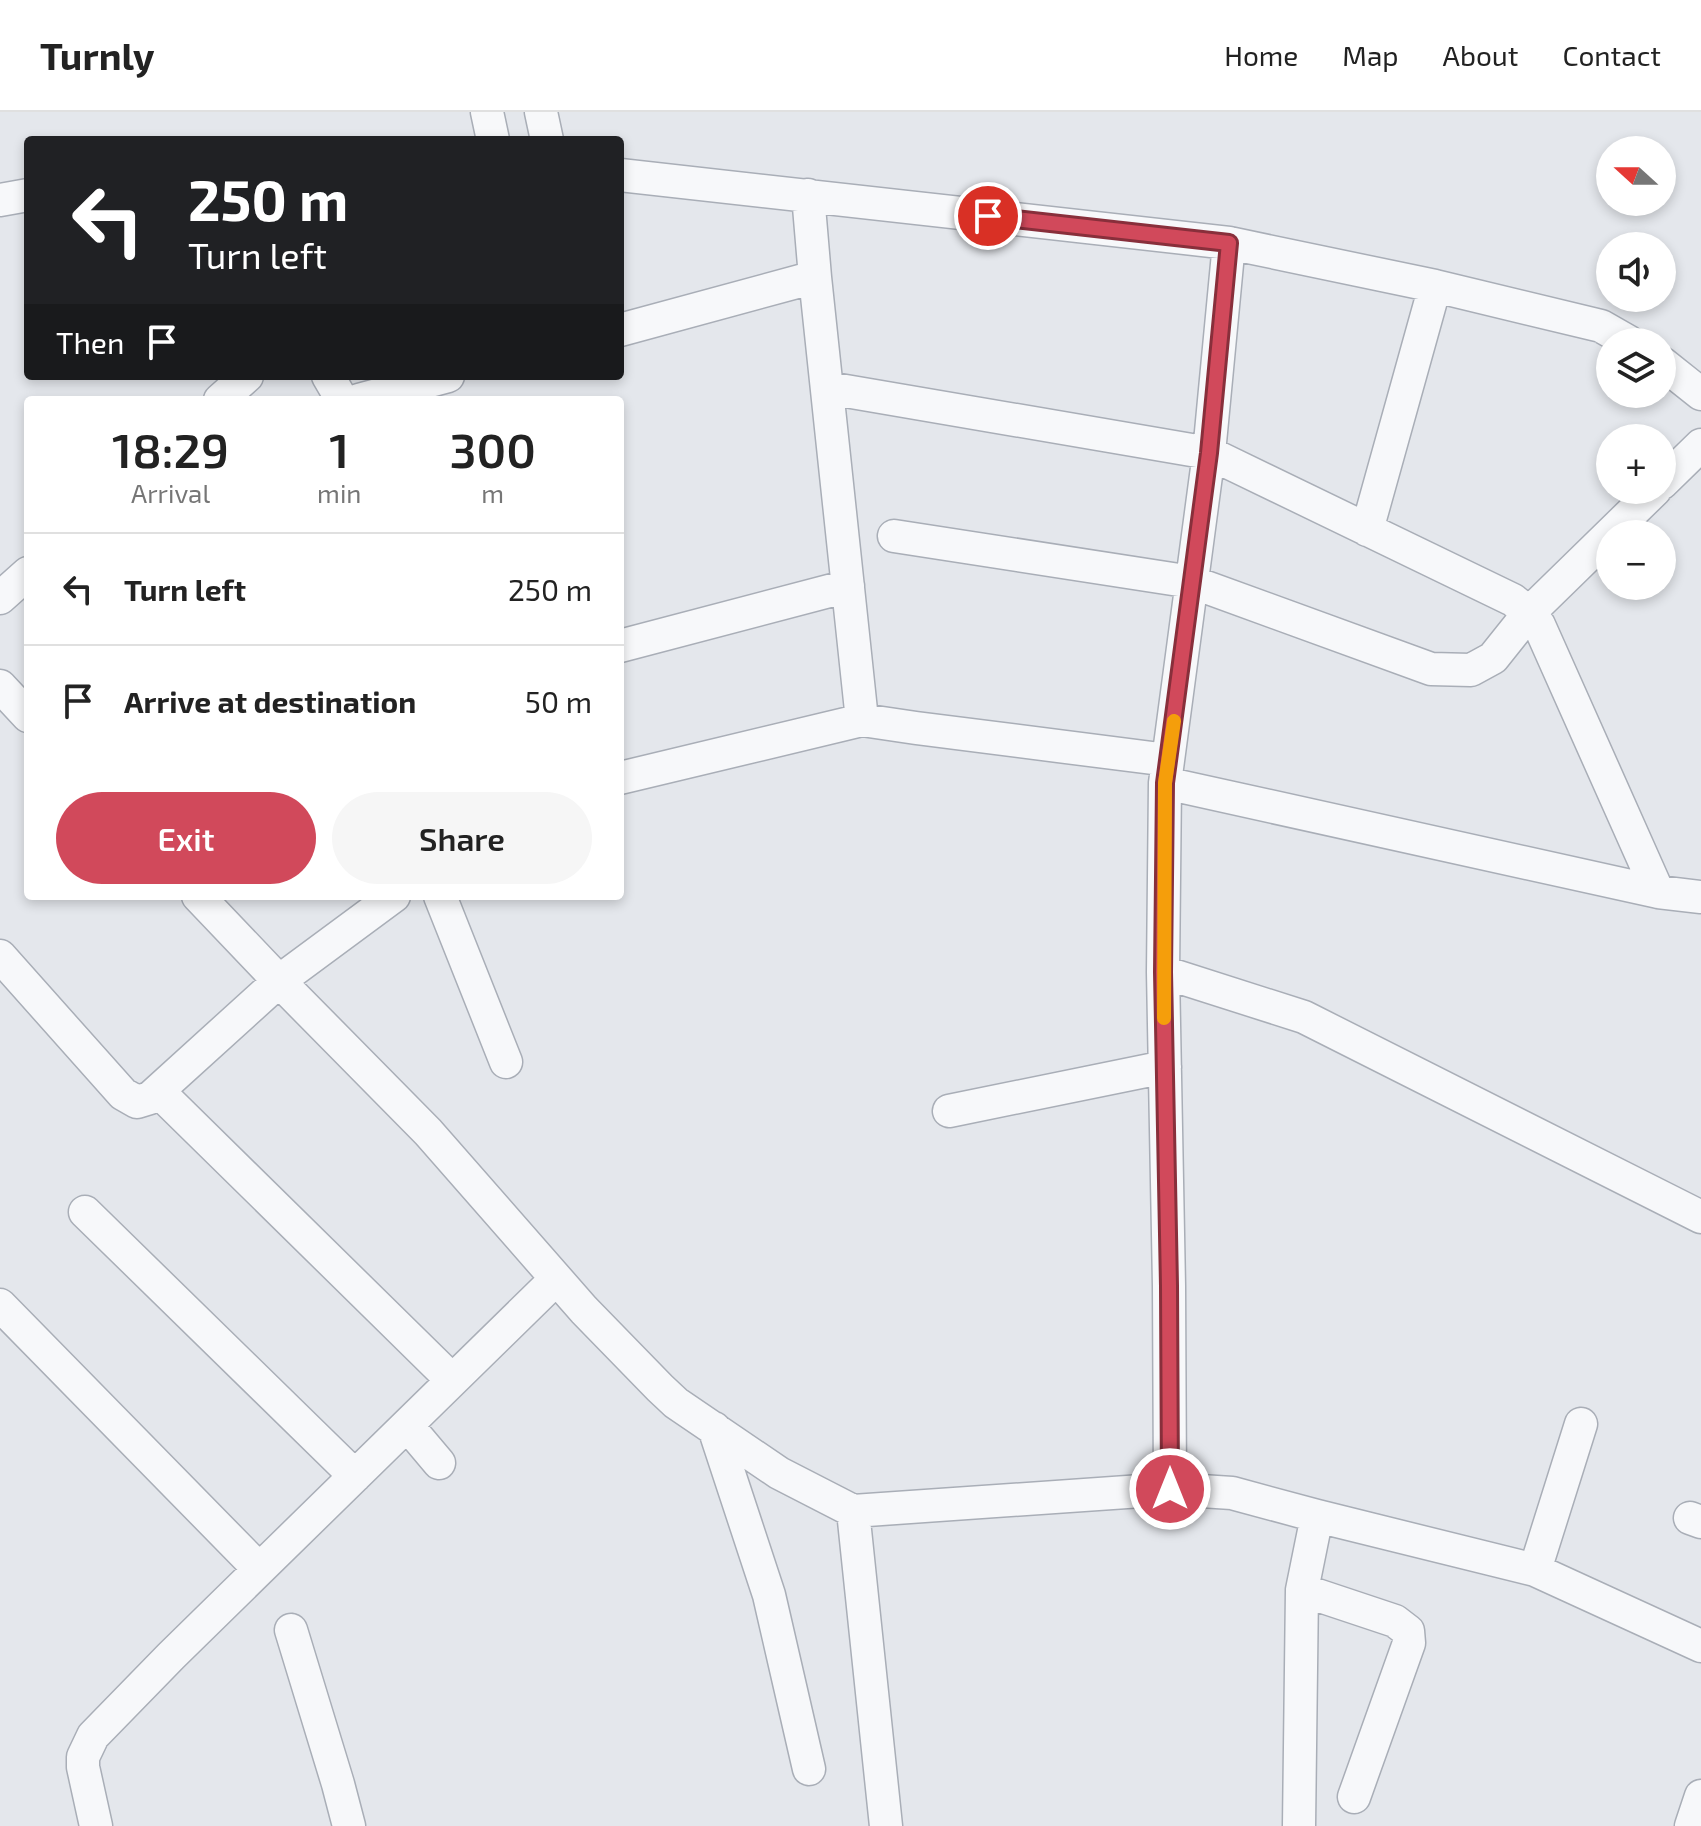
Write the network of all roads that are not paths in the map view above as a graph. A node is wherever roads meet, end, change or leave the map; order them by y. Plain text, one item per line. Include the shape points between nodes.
1 (487, 112) edge
2 (541, 112) edge
3 (492, 136) edge
4 (546, 136) edge
5 (624, 175) edge
6 (808, 195) junction
7 (24, 196) edge
8 (0, 200) edge
9 (1229, 243) junction
10 (815, 277) junction
11 (1435, 286) junction
12 (1604, 328) edge
13 (624, 329) edge
14 (1676, 374) edge
15 (242, 380) edge
16 (433, 380) edge
17 (828, 388) junction
18 (1701, 394) edge
19 (224, 396) edge
20 (374, 396) edge
21 (1701, 445) edge
22 (1209, 453) junction
23 (1676, 469) edge
24 (1641, 504) edge
25 (1367, 530) junction
26 (894, 536) dead end
27 (24, 577) edge
28 (1192, 582) junction
29 (848, 586) junction
30 (0, 598) edge
31 (1529, 613) junction
32 (624, 645) edge
33 (0, 686) edge
34 (24, 712) edge
35 (862, 720) junction
36 (1166, 771) junction
37 (624, 777) edge
38 (1658, 892) junction
39 (1701, 897) edge
40 (202, 900) edge
41 (389, 900) edge
42 (442, 900) edge
43 (0, 956) edge
44 (1163, 972) junction
45 (279, 981) junction
46 (506, 1062) dead end
47 (1165, 1067) junction
48 (158, 1091) junction
49 (949, 1111) dead end
50 (85, 1212) dead end
51 (1701, 1217) edge
52 (556, 1279) junction
53 (0, 1305) edge
54 (452, 1380) junction
55 (1581, 1424) dead end
56 (407, 1425) junction
57 (714, 1428) junction
58 (439, 1463) dead end
59 (355, 1476) junction
60 (1170, 1489) junction
61 (853, 1511) junction
62 (1317, 1516) junction
63 (259, 1569) junction
64 (1535, 1570) junction
65 (1302, 1590) junction
66 (291, 1630) dead end
67 (1701, 1646) edge
68 (809, 1769) dead end
69 (1701, 1796) edge
70 (1354, 1797) dead end
71 (96, 1826) edge
72 (349, 1826) edge
73 (886, 1826) edge
74 (1299, 1826) edge
75 (1691, 1826) edge

1 - 3 street
2 - 4 street
5 - 6 street
6 - 9 street
6 - 10 street
7 - 8 street
9 - 11 street
9 - 22 street
10 - 13 street
10 - 17 street
11 - 12 street
11 - 25 street
14 - 18 street
15 - 19 street
16 - 20 street
17 - 22 street
17 - 29 street
21 - 23 street
22 - 25 street
22 - 28 street
24 - 31 street
25 - 31 street via 1513,600
26 - 28 street
27 - 30 street
28 - 31 street via 1431,669 1471,670 1493,658
28 - 36 street
29 - 32 street
29 - 35 street
31 - 38 street via 1539,625
33 - 34 street
35 - 36 street
35 - 37 street
36 - 38 street
36 - 44 street
38 - 39 street
40 - 45 street
41 - 45 street
42 - 46 street
43 - 48 street via 123,1094 137,1102
44 - 47 street
44 - 51 street via 1304,1017
45 - 48 street
45 - 52 street via 428,1132
47 - 49 street
47 - 60 street
48 - 54 street
50 - 59 street
52 - 54 street
52 - 57 street via 660,1388
53 - 63 street
54 - 56 street
55 - 64 street
56 - 58 street
56 - 59 street
57 - 61 street via 779,1473
57 - 68 street via 769,1595
59 - 63 street
60 - 61 street
60 - 62 street via 1232,1493
61 - 73 street
62 - 64 street
62 - 65 street
63 - 71 street via 93,1736 83,1767
64 - 67 street
65 - 70 street via 1395,1621 1408,1631 1409,1643
65 - 74 street
66 - 72 street
69 - 75 street

